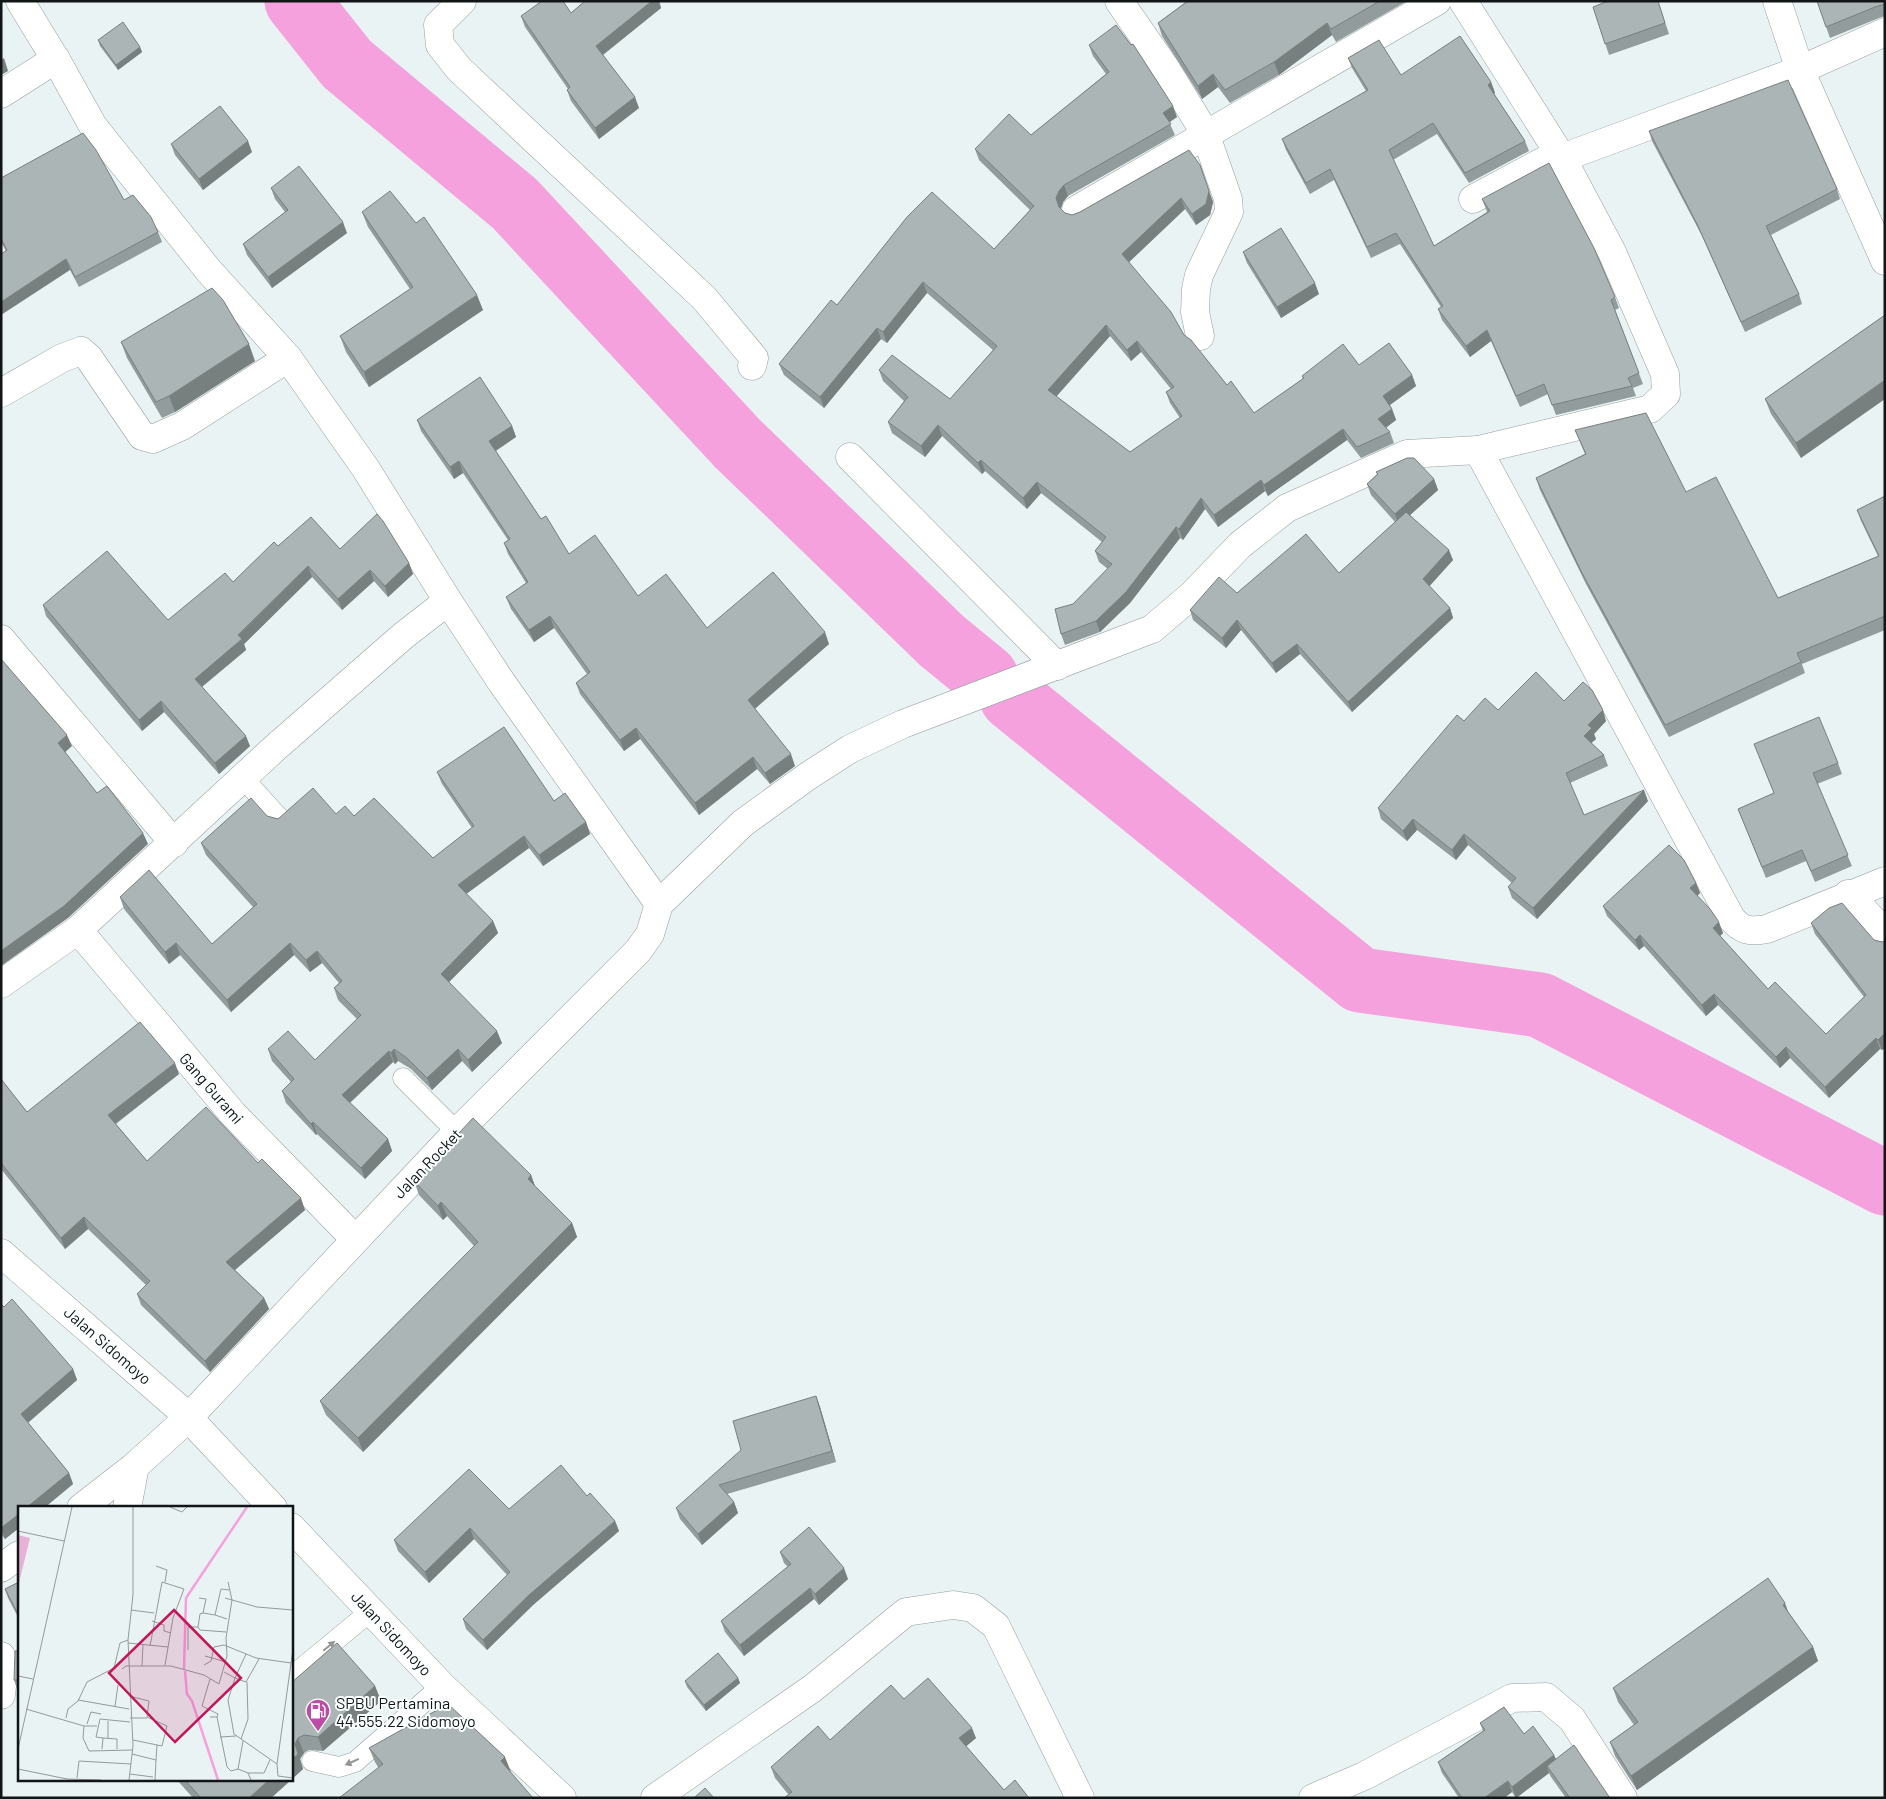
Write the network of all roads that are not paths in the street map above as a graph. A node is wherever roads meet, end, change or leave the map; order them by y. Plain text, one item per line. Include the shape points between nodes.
1 (20, 1) edge
2 (462, 1) edge
3 (1119, 1) edge
4 (1437, 1) edge
5 (1463, 1) edge
6 (1777, 1) edge
7 (1885, 32) edge
8 (56, 59) junction
9 (1800, 70) junction
10 (1, 94) edge
11 (1205, 134) junction
12 (1561, 156) junction
13 (1472, 199) dead end
14 (1076, 210) dead end
15 (1885, 261) edge
16 (1200, 336) dead end
17 (288, 358) junction
18 (752, 366) dead end
19 (1, 393) edge
20 (1478, 450) junction
21 (850, 457) dead end
22 (448, 600) junction
23 (1, 639) edge
24 (1057, 666) junction
25 (243, 778) junction
26 (280, 819) edge
27 (174, 843) junction
28 (1885, 881) edge
29 (1848, 894) junction
30 (659, 904) junction
31 (78, 930) junction
32 (1885, 937) edge
33 (1, 984) edge
34 (403, 1078) dead end
35 (457, 1132) junction
36 (355, 1239) junction
37 (1, 1252) edge
38 (188, 1418) junction
39 (136, 1466) junction
40 (84, 1506) edge
41 (127, 1506) edge
42 (271, 1506) edge
43 (292, 1528) edge
44 (18, 1556) edge
45 (1, 1568) edge
46 (371, 1611) junction
47 (1, 1656) edge
48 (292, 1676) edge
49 (442, 1686) junction
50 (1, 1695) edge
51 (312, 1761) edge
52 (562, 1798) edge
53 (655, 1798) edge
54 (1080, 1798) edge
55 (1313, 1798) edge
56 (1623, 1798) edge

1 - 8 street
2 - 18 street via 438,25 440,45 459,70 704,298 754,358
3 - 11 street
4 - 11 street
5 - 12 street
6 - 9 street
7 - 9 street
8 - 10 street
8 - 17 street via 93,126 209,271
9 - 12 street
9 - 15 street
11 - 14 street
11 - 16 street via 1225,186 1229,212 1197,282 1195,312
12 - 13 street
12 - 20 street via 1612,252 1665,374 1666,394 1650,409
17 - 19 street via 182,426 153,439 142,436 89,358 80,351
17 - 22 street via 366,468
20 - 24 street via 1407,454 1287,508 1240,545 1192,595 1152,629
20 - 29 street via 1731,918 1740,928 1752,932
21 - 24 street
22 - 25 street
22 - 30 street via 502,683
23 - 27 street
24 - 30 street via 903,724 850,750 743,823
25 - 26 lane
25 - 27 street
27 - 31 street
28 - 29 street
29 - 32 street
30 - 35 street, Jalan Rocket via 650,934 638,951
31 - 33 street
31 - 36 street, Gang Gurami via 233,1114
34 - 35 lane
35 - 36 street, Jalan Rocket
36 - 38 street, Jalan Rocket
37 - 38 street, Jalan Sidomoyo
38 - 39 street, Jalan Rocket
38 - 42 street, Jalan Sidomoyo
39 - 40 street, Jalan Rocket
39 - 41 street
43 - 46 street, Jalan Sidomoyo
44 - 45 street
48 -> 46 lane
46 - 49 street, Jalan Sidomoyo
47 - 50 street via 4,1668
49 -> 51 lane via 356,1762 339,1767
49 - 52 street, Jalan Sidomoyo
53 - 54 street via 813,1688 906,1612 953,1605 973,1608 996,1626
55 - 56 street via 1364,1776 1512,1698 1546,1697 1572,1719

